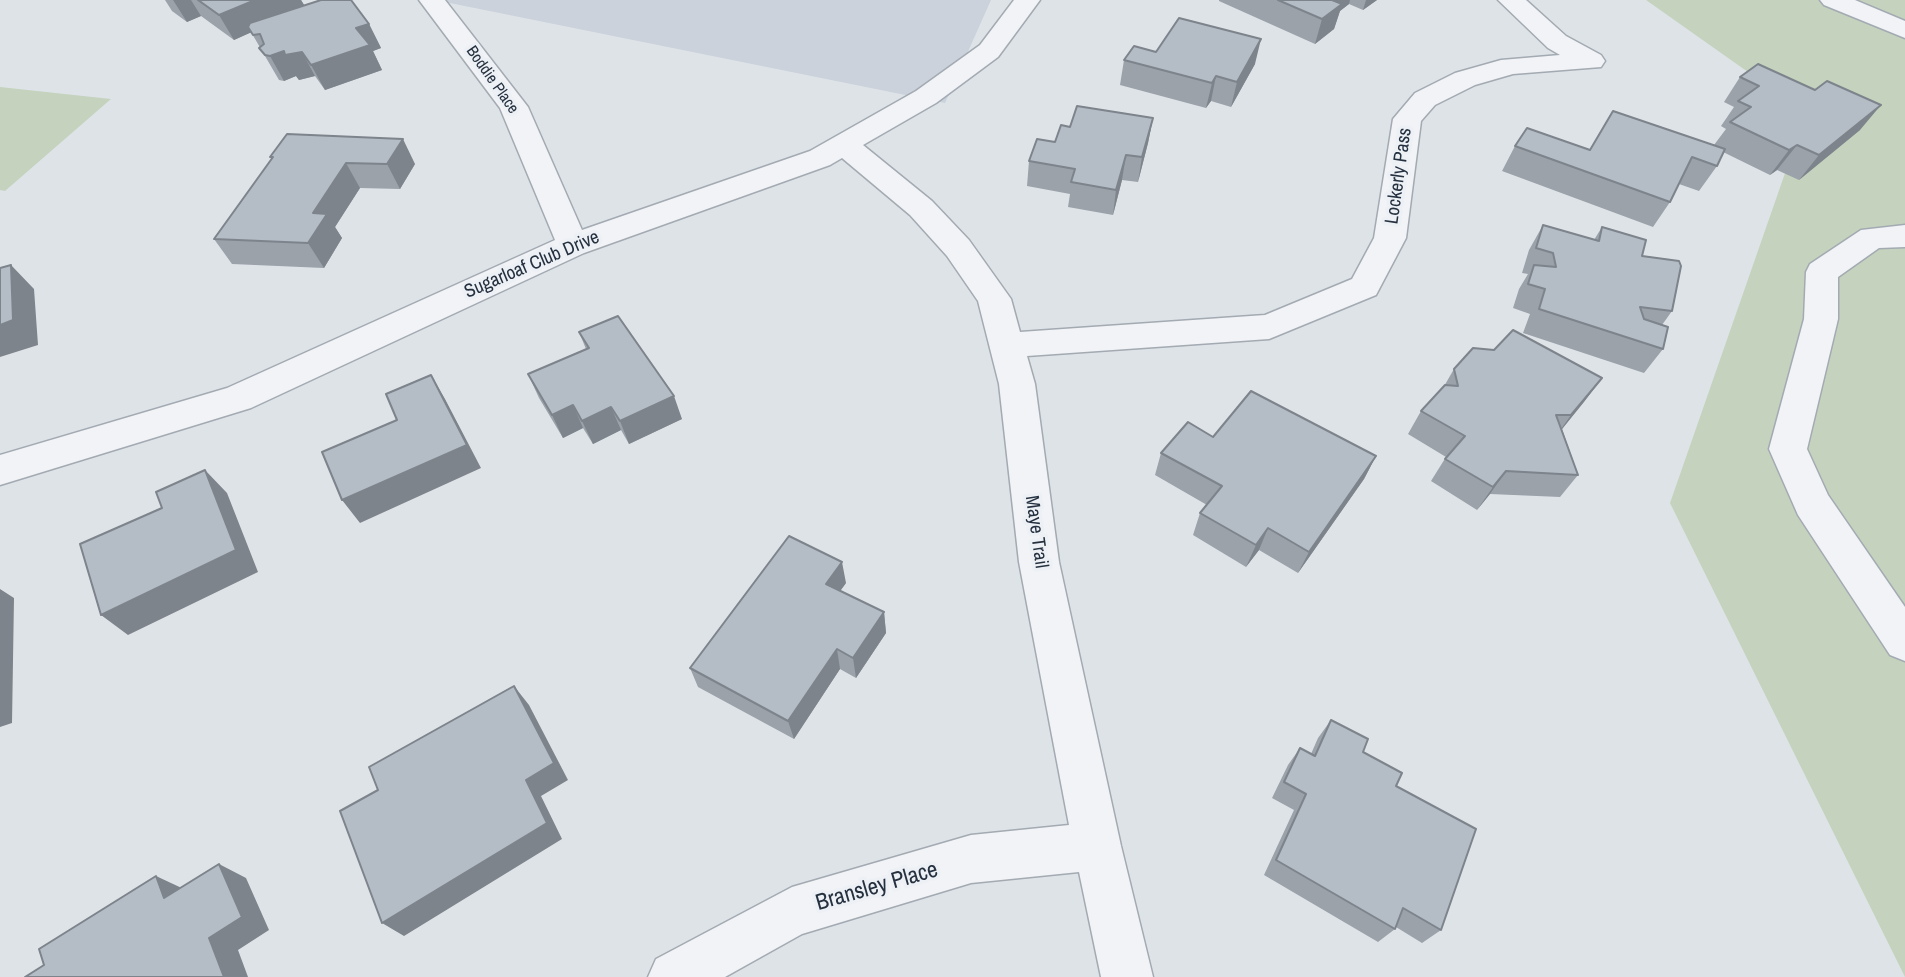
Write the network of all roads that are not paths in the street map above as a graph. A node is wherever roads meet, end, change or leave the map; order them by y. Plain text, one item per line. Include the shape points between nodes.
1 (432, 0) edge
2 (1027, 0) edge
3 (1511, 0) edge
4 (1833, 0) edge
5 (1905, 30) edge
6 (843, 145) junction
7 (1905, 236) edge
8 (573, 245) junction
9 (1007, 345) junction
10 (0, 470) edge
11 (1905, 642) edge
12 (1097, 846) junction
13 (674, 977) edge
14 (1127, 977) edge

1 - 8 street, Boddie Place via 514,107
2 - 6 street, Sugarloaf Club Drive via 989,51 926,97
3 - 9 street, Lockerly Pass via 1557,42 1591,61 1511,66 1465,79 1425,99 1407,120 1390,238 1364,287 1269,327
4 - 5 street
6 - 8 street, Sugarloaf Club Drive via 820,158
6 - 9 street, Maye Trail via 921,208 958,248 994,299
7 - 11 street via 1872,238 1822,272 1821,319 1788,449 1812,505
8 - 10 street, Sugarloaf Club Drive via 238,398
9 - 12 street, Maye Trail via 1017,384 1039,562
12 - 13 street, Bransley Place via 971,859 792,912
12 - 14 street, Maye Trail

